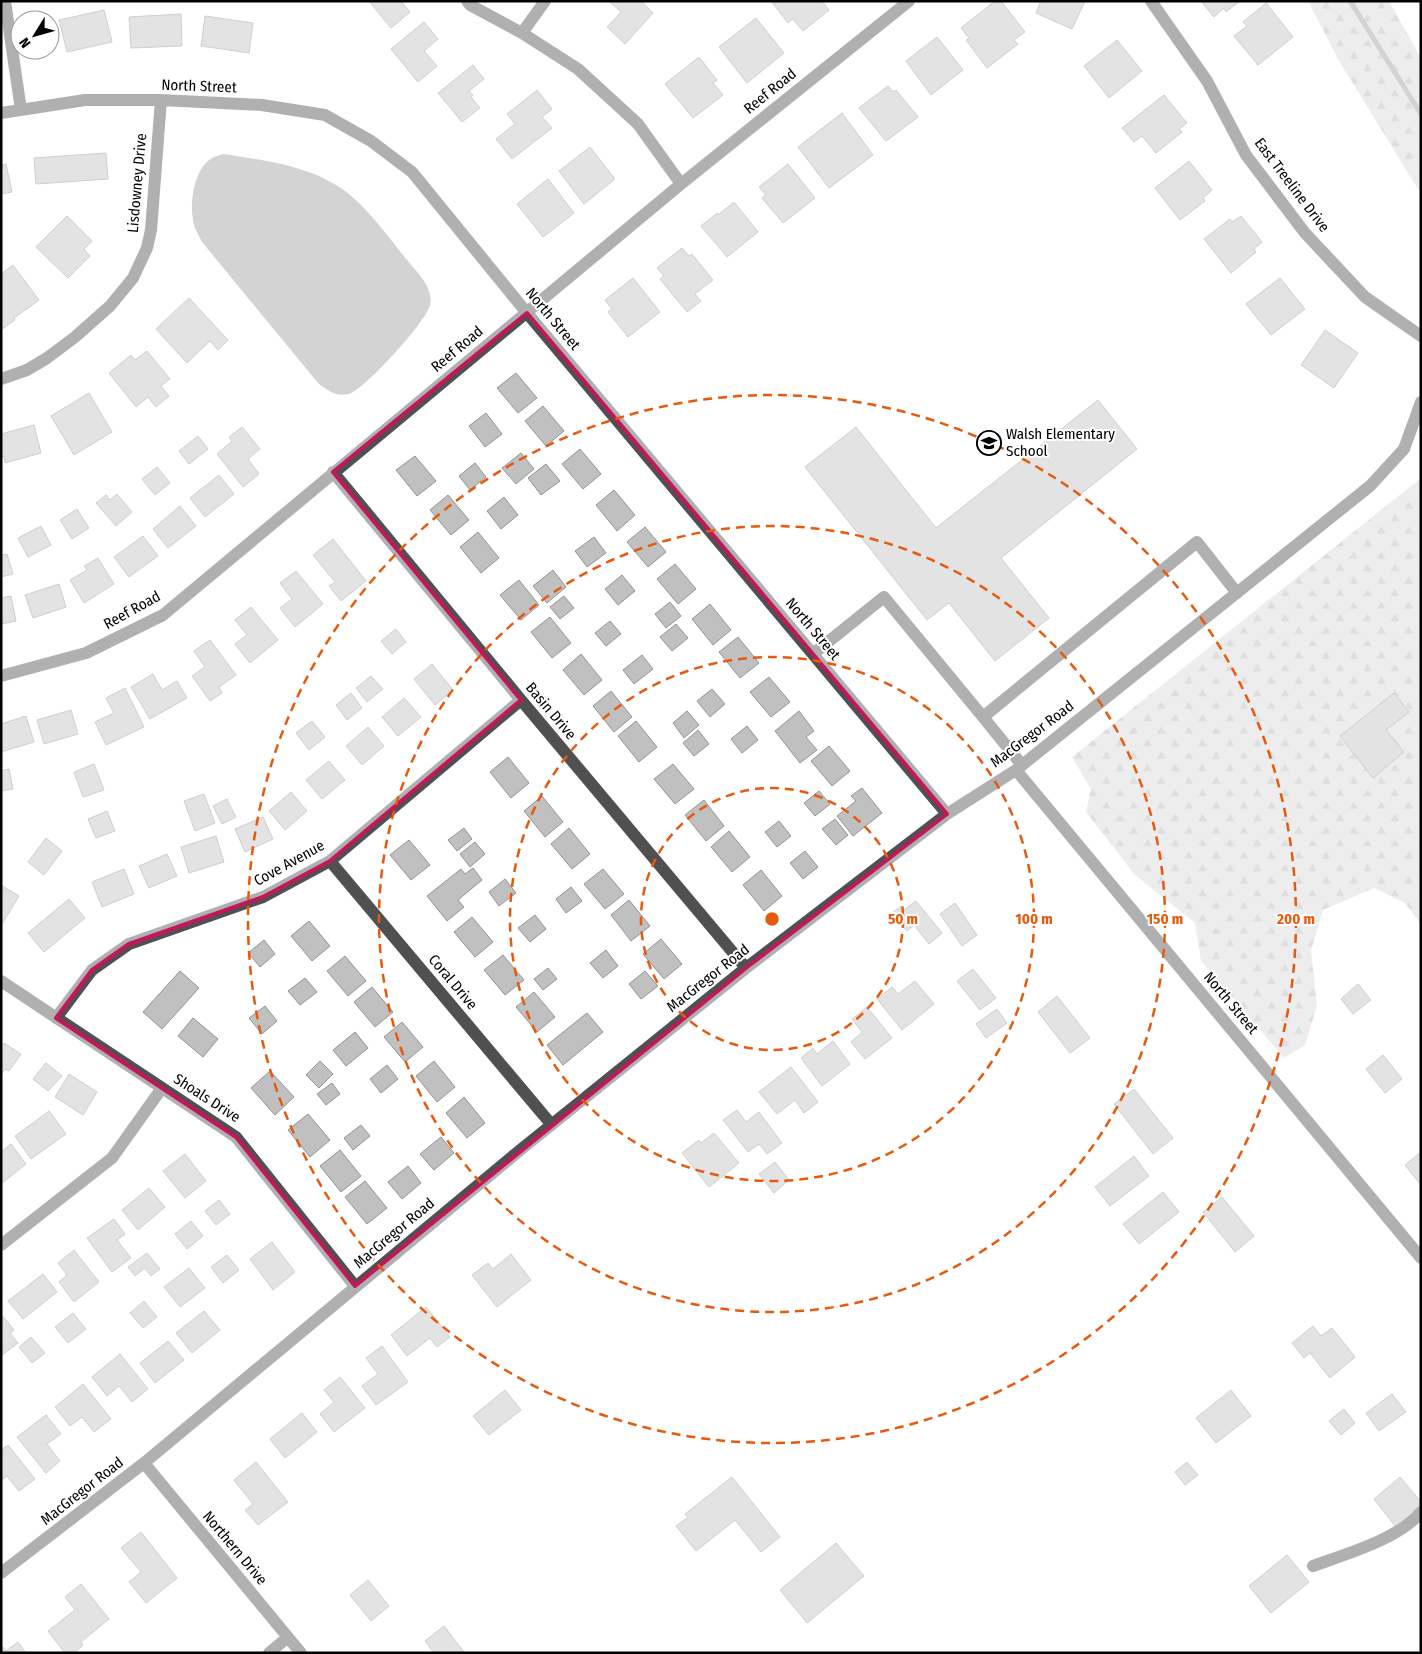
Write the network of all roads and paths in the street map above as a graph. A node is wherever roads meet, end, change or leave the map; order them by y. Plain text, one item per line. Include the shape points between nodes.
1 (5, 1) edge
2 (467, 1) edge
3 (545, 1) edge
4 (909, 1) edge
5 (1151, 1) edge
6 (522, 33) junction
7 (161, 100) junction
8 (21, 110) junction
9 (1, 112) edge
10 (681, 184) junction
11 (526, 313) junction
12 (1421, 336) edge
13 (1, 379) edge
14 (1421, 402) edge
15 (334, 472) junction
16 (1237, 593) junction
17 (813, 654) junction
18 (1, 676) edge
19 (520, 700) junction
20 (983, 717) junction
21 (1019, 767) junction
22 (947, 814) junction
23 (330, 861) junction
24 (746, 968) junction
25 (1, 981) edge
26 (56, 1018) junction
27 (162, 1088) junction
28 (551, 1124) junction
29 (1, 1245) edge
30 (1421, 1258) edge
31 (355, 1286) junction
32 (144, 1463) junction
33 (1421, 1512) edge
34 (1313, 1566) dead end
35 (1, 1574) edge
36 (288, 1637) junction
37 (269, 1653) edge
38 (301, 1653) edge

1 - 8 street
2 - 6 street
3 - 6 street
4 - 10 street, Reef Road
5 - 12 street, East Treeline Drive via 1207,81 1246,155 1305,233 1365,297
6 - 10 street via 578,69 638,124
7 - 8 street, North Street via 85,100
7 - 11 street, North Street via 262,105 325,115 371,141 412,172
7 - 13 street, Lisdowney Drive via 151,230 147,248 133,278 110,306 75,336 27,370
8 - 9 street, North Street
10 - 11 street, Reef Road
11 - 15 street, Reef Road
11 - 17 street, North Street
14 - 16 street, MacGregor Road via 1404,449 1370,486
15 - 18 street, Reef Road via 163,615 86,653
15 - 19 street, Basin Drive
16 - 20 street via 1197,542
16 - 21 street, MacGregor Road
17 - 20 street, North Street via 884,597
17 - 22 street, North Street
19 - 23 street, Cove Avenue
19 - 24 street, Basin Drive
20 - 21 street, North Street
21 - 22 street, MacGregor Road
21 - 30 street, North Street
22 - 24 street, MacGregor Road
23 - 26 street, Cove Avenue via 263,897 129,944 92,970
23 - 28 street, Coral Drive
24 - 28 street, MacGregor Road
25 - 26 street, Shoals Drive
26 - 27 street, Shoals Drive
27 - 29 street via 112,1158
27 - 31 street, Shoals Drive via 236,1137
28 - 31 street, MacGregor Road
31 - 32 street, MacGregor Road
32 - 35 street, MacGregor Road
32 - 36 street, Northern Drive
33 - 34 street via 1413,1522 1392,1534
36 - 37 street
36 - 38 street, Northern Drive

